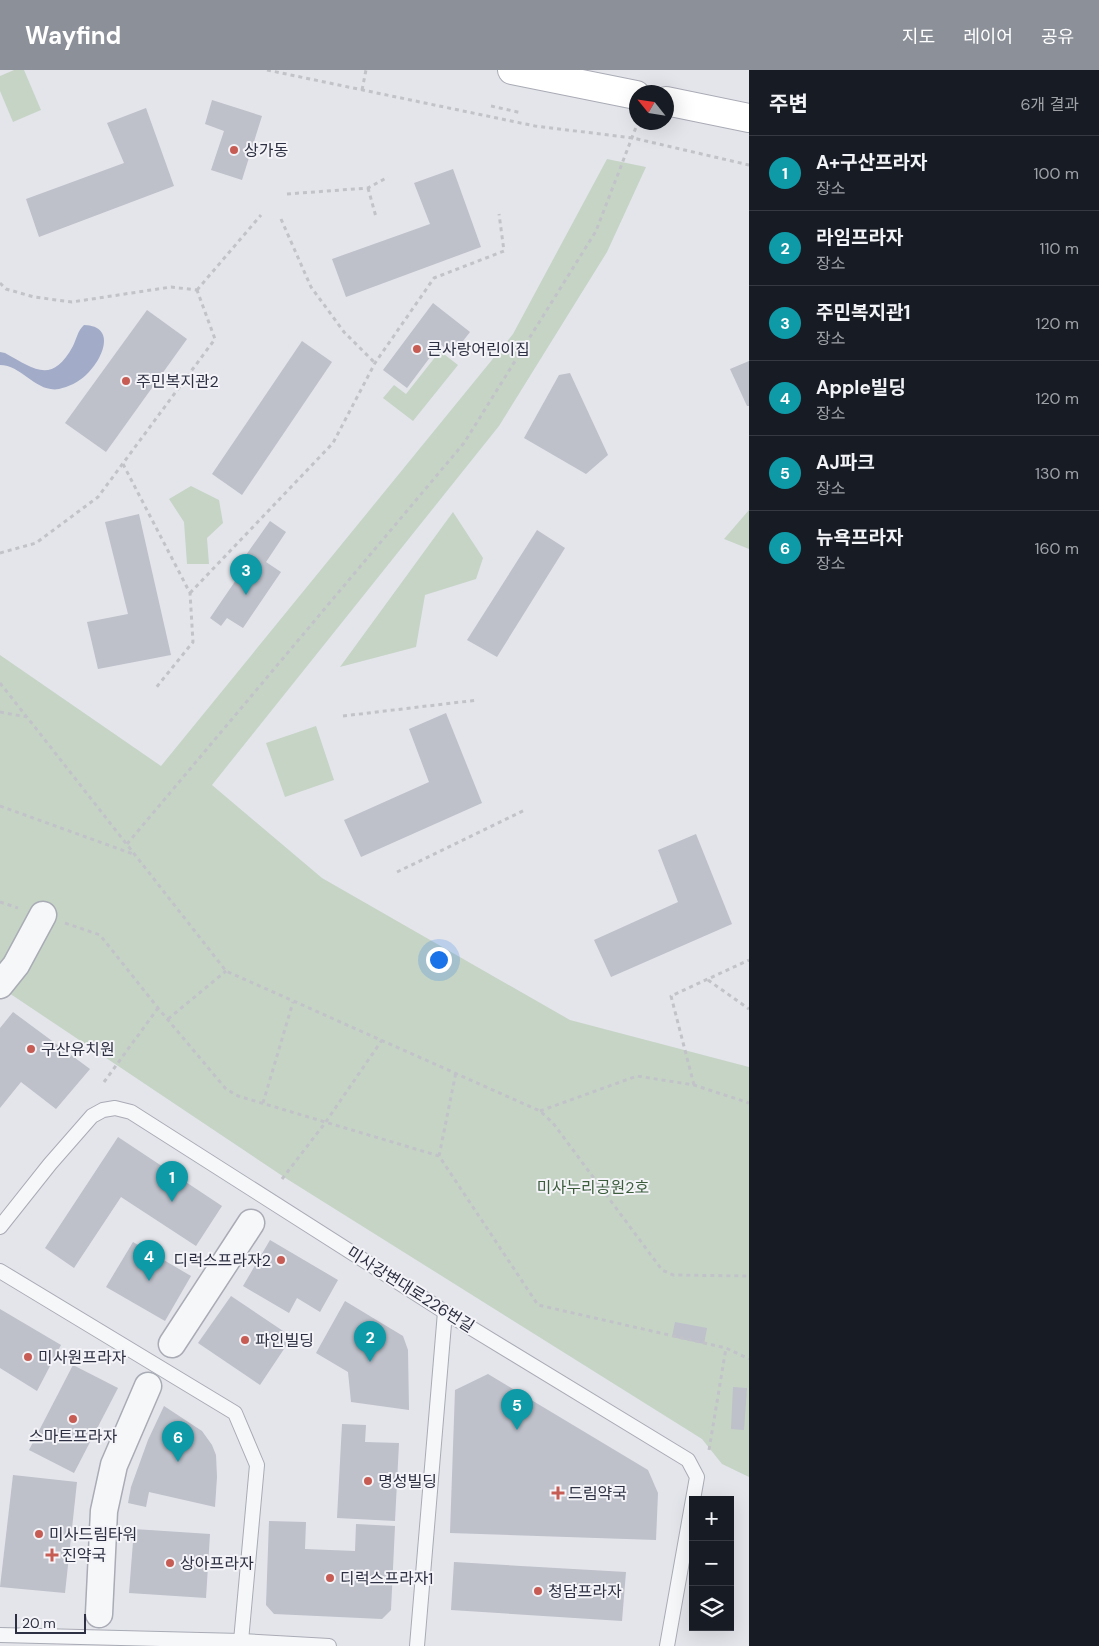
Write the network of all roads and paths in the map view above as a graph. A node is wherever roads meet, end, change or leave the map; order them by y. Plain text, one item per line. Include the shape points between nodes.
1 (267, 70) edge
2 (366, 70) edge
3 (512, 70) edge
4 (362, 90) junction
5 (629, 94) edge
6 (674, 103) edge
7 (492, 106) dead end
8 (522, 113) dead end
9 (749, 118) edge
10 (636, 130) edge
11 (633, 138) junction
12 (749, 164) edge
13 (388, 177) dead end
14 (368, 188) junction
15 (287, 194) dead end
16 (499, 214) dead end
17 (261, 215) dead end
18 (376, 217) dead end
19 (281, 219) dead end
20 (0, 283) edge
21 (197, 290) junction
22 (375, 363) junction
23 (123, 464) junction
24 (0, 553) edge
25 (190, 594) junction
26 (0, 683) edge
27 (155, 689) dead end
28 (478, 700) dead end
29 (0, 712) edge
30 (343, 716) dead end
31 (27, 717) junction
32 (0, 806) edge
33 (525, 810) dead end
34 (127, 844) junction
35 (134, 854) junction
36 (397, 872) dead end
37 (0, 902) edge
38 (43, 915) junction
39 (749, 960) edge
40 (226, 971) junction
41 (708, 980) junction
42 (0, 985) edge
43 (293, 1002) junction
44 (158, 1008) junction
45 (749, 1010) edge
46 (168, 1020) junction
47 (382, 1040) junction
48 (456, 1072) junction
49 (104, 1082) dead end
50 (694, 1085) junction
51 (263, 1102) junction
52 (749, 1103) edge
53 (540, 1111) junction
54 (325, 1123) junction
55 (439, 1156) junction
56 (282, 1179) dead end
57 (251, 1223) dead end
58 (0, 1227) edge
59 (0, 1271) edge
60 (749, 1276) edge
61 (445, 1312) junction
62 (172, 1344) dead end
63 (726, 1348) junction
64 (749, 1359) edge
65 (148, 1386) dead end
66 (709, 1450) dead end
67 (99, 1614) dead end
68 (0, 1636) edge
69 (241, 1641) junction
70 (329, 1646) edge
71 (417, 1646) edge
72 (667, 1646) edge

1 - 4 path
2 - 4 path
3 - 5 main road
4 - 11 path via 534,126
6 - 9 main road
7 - 8 path
10 - 11 path
11 - 12 path
11 - 34 path via 596,231 464,444
13 - 14 path
14 - 15 path
14 - 18 path
16 - 22 path via 504,251 434,278
17 - 21 path
19 - 22 path via 311,287 344,332
20 - 21 path via 6,289 34,297 72,302 171,287
21 - 23 path via 215,340
22 - 25 path via 333,443
23 - 24 path via 98,497 36,544
23 - 25 path
25 - 27 path via 194,642
26 - 31 path
28 - 30 path
29 - 31 path
31 - 34 path
32 - 35 path
33 - 36 path
34 - 35 path
35 - 40 path
37 - 38 path
38 - 42 street via 16,965
38 - 44 path via 100,934
39 - 41 path
40 - 43 path
40 - 46 path
41 - 45 path
41 - 50 path via 671,996
43 - 47 path
43 - 51 path
44 - 46 path
44 - 49 path
46 - 51 path via 226,1089 238,1096
47 - 48 path
47 - 54 path
48 - 53 path
48 - 55 path
50 - 52 path
50 - 53 path via 637,1076
51 - 54 path
53 - 60 path via 553,1123 662,1270 673,1275
54 - 55 path
54 - 56 path
55 - 63 path via 538,1305
57 - 62 street
58 - 61 lane, 미사강변대로226번길 via 92,1116 115,1108 131,1112
59 - 69 lane via 235,1413 257,1465
61 - 71 lane
61 - 72 lane, 미사강변대로226번길 via 688,1460 697,1477
63 - 64 path
63 - 66 path
65 - 67 street via 114,1465 104,1511
68 - 69 lane
69 - 70 lane

